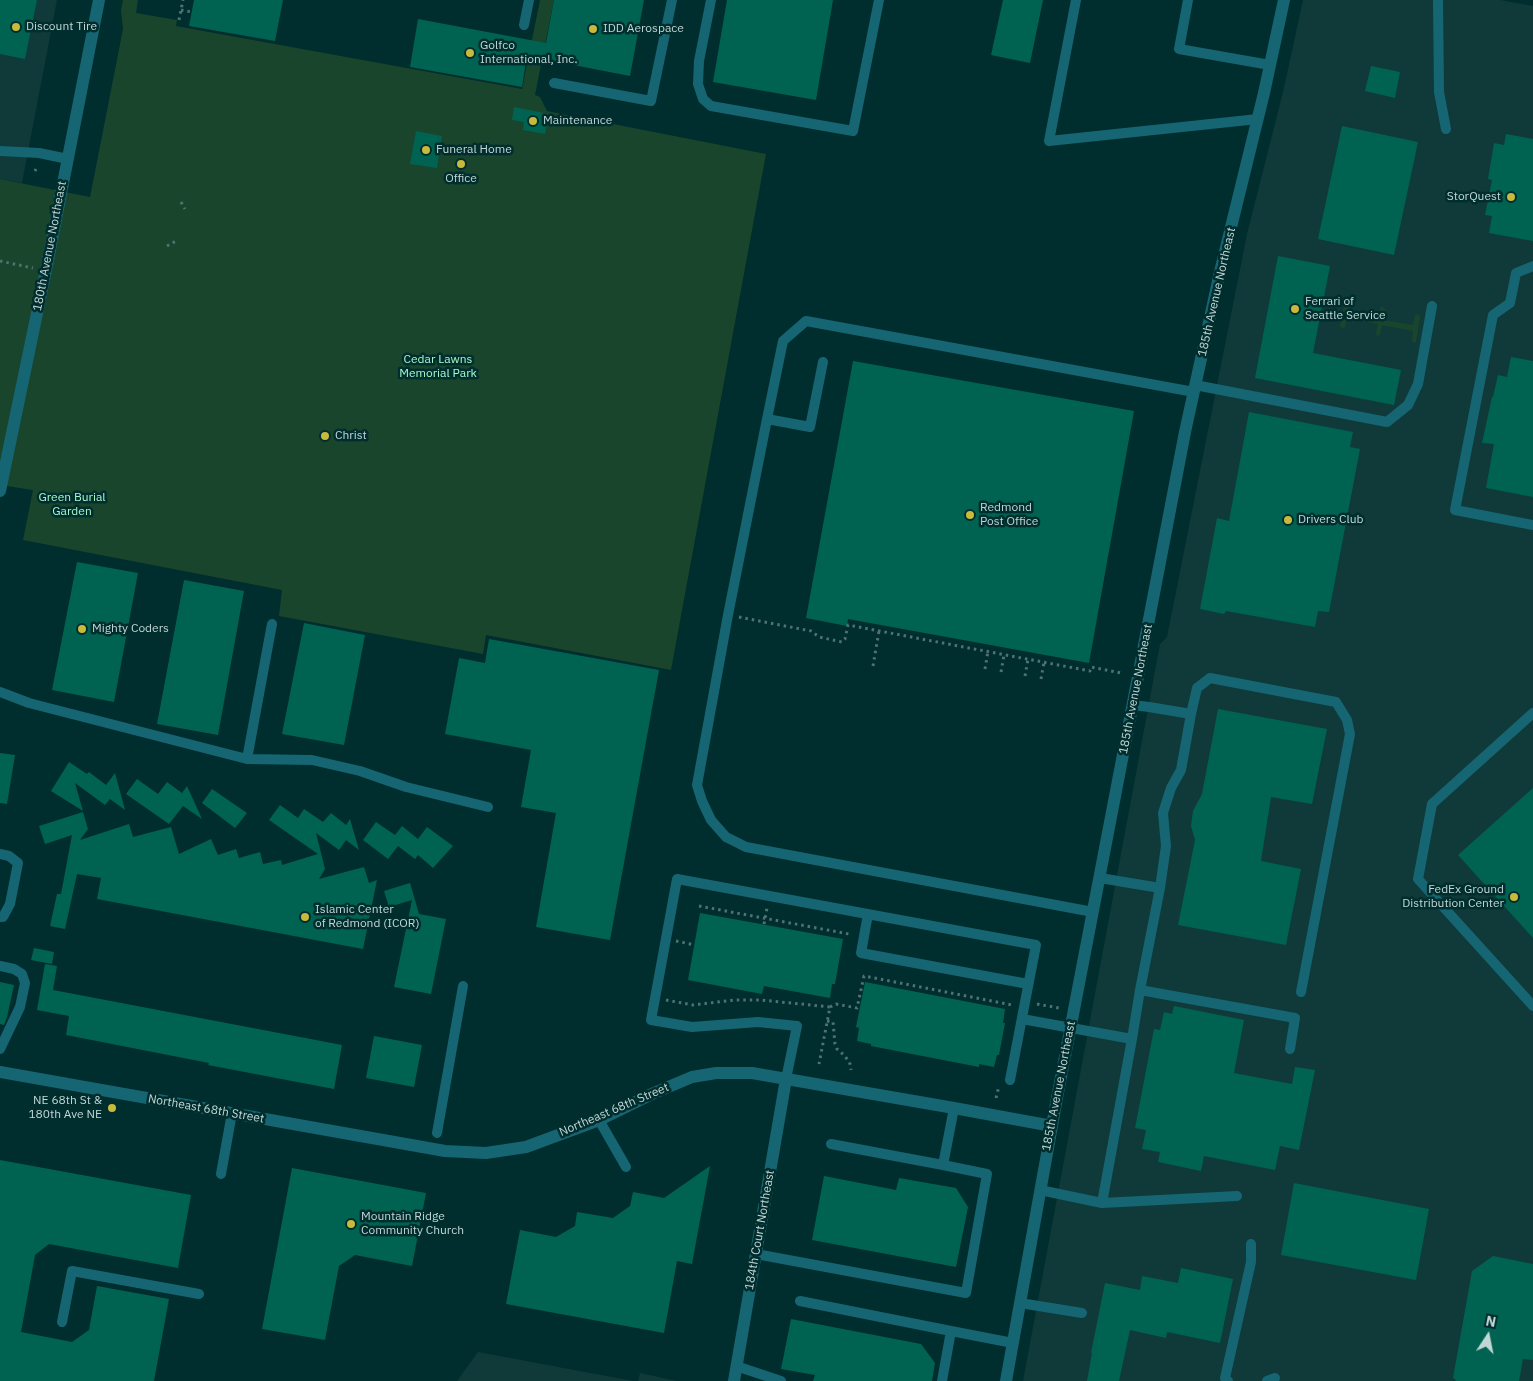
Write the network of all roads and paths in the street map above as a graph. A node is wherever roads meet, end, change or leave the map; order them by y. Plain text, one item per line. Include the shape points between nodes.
1 (99, 0) edge
2 (183, 0) edge
3 (529, 0) edge
4 (672, 0) edge
5 (711, 0) edge
6 (879, 0) edge
7 (1076, 0) edge
8 (1188, 0) edge
9 (1284, 0) edge
10 (1438, 0) edge
11 (181, 10) junction
12 (192, 12) dead end
13 (179, 20) dead end
14 (524, 25) dead end
15 (1270, 65) junction
16 (554, 83) dead end
17 (1258, 119) junction
18 (1446, 129) dead end
19 (0, 151) edge
20 (68, 159) junction
21 (181, 202) dead end
22 (185, 209) dead end
23 (178, 240) dead end
24 (167, 246) dead end
25 (0, 261) edge
26 (1533, 266) edge
27 (46, 270) junction
28 (1432, 306) dead end
29 (823, 362) dead end
30 (1195, 389) junction
31 (767, 419) junction
32 (0, 491) edge
33 (1533, 525) edge
34 (739, 617) dead end
35 (272, 624) dead end
36 (879, 631) junction
37 (988, 651) junction
38 (1004, 654) junction
39 (1028, 659) junction
40 (1044, 662) junction
41 (873, 666) dead end
42 (985, 669) dead end
43 (1001, 672) dead end
44 (1121, 673) dead end
45 (1025, 676) dead end
46 (1041, 679) dead end
47 (0, 692) edge
48 (1133, 706) junction
49 (1533, 713) edge
50 (1191, 714) junction
51 (247, 759) junction
52 (488, 807) dead end
53 (0, 854) edge
54 (1100, 878) junction
55 (1160, 888) junction
56 (699, 906) dead end
57 (1093, 912) junction
58 (868, 914) junction
59 (0, 918) edge
60 (849, 934) dead end
61 (666, 939) junction
62 (694, 945) dead end
63 (0, 966) edge
64 (1028, 984) junction
65 (463, 986) dead end
66 (1140, 990) junction
67 (1301, 992) dead end
68 (1045, 1005) dead end
69 (1014, 1006) dead end
70 (1533, 1006) edge
71 (830, 1007) dead end
72 (1059, 1008) dead end
73 (1022, 1019) junction
74 (827, 1021) dead end
75 (1070, 1028) junction
76 (1132, 1039) junction
77 (1290, 1048) dead end
78 (0, 1049) edge
79 (851, 1070) dead end
80 (0, 1072) edge
81 (786, 1079) junction
82 (1005, 1079) joint
83 (996, 1098) dead end
84 (954, 1108) junction
85 (232, 1113) junction
86 (599, 1120) junction
87 (1052, 1126) junction
88 (436, 1133) dead end
89 (832, 1144) dead end
90 (944, 1165) junction
91 (626, 1167) dead end
92 (221, 1174) dead end
93 (1040, 1190) junction
94 (1237, 1196) dead end
95 (1102, 1203) junction
96 (1251, 1244) dead end
97 (756, 1254) junction
98 (199, 1294) dead end
99 (800, 1301) dead end
100 (1020, 1303) junction
101 (1082, 1313) dead end
102 (62, 1322) dead end
103 (951, 1331) junction
104 (1013, 1344) junction
105 (736, 1366) junction
106 (734, 1381) edge
107 (781, 1381) edge
108 (942, 1381) edge
109 (1006, 1381) edge
110 (1228, 1381) edge

1 - 20 street, 180th Avenue Northeast
2 - 11 path
3 - 14 lane
4 - 16 lane via 651,102
5 - 6 lane via 699,61 698,84 703,99 711,106 853,131
7 - 17 lane via 1049,141
8 - 15 lane via 1179,49
9 - 15 street, 185th Avenue Northeast
10 - 18 lane via 1439,92
11 - 12 path
11 - 13 path
15 - 17 street, 185th Avenue Northeast
17 - 30 street, 185th Avenue Northeast
19 - 20 lane
20 - 27 street, 180th Avenue Northeast
21 - 22 path
23 - 24 path
25 - 27 path
26 - 33 lane via 1516,273 1510,303 1493,315 1455,510
27 - 32 street, 180th Avenue Northeast
28 - 30 lane via 1418,384 1408,405 1387,422
29 - 31 lane via 810,427
30 - 31 lane via 806,321 783,341
30 - 48 street, 185th Avenue Northeast
31 - 57 lane via 697,784 711,820 726,837 746,847
34 - 36 path via 811,631 819,637 842,642 848,625
35 - 51 lane
36 - 37 path
36 - 41 path
37 - 38 path
37 - 42 path
38 - 39 path
38 - 43 path
39 - 40 path
39 - 45 path
40 - 44 path
40 - 46 path
47 - 51 lane via 28,703
48 - 50 lane
48 - 54 street, 185th Avenue Northeast
49 - 70 lane via 1432,804 1418,879
50 - 55 lane via 1181,770 1162,813 1166,846
50 - 67 lane via 1197,688 1210,678 1336,702 1347,720 1350,734
51 - 52 lane via 312,760
53 - 59 lane via 18,863 10,904
54 - 55 lane
54 - 57 street, 185th Avenue Northeast
55 - 66 lane
56 - 60 path
57 - 75 street, 185th Avenue Northeast
58 - 61 lane via 677,878
58 - 64 lane via 861,953
58 - 64 lane via 1036,945
61 - 62 path
61 - 81 lane via 651,1020 692,1028 758,1022 797,1026
63 - 78 lane via 22,974 26,984 20,1007
64 - 73 lane
65 - 88 lane
66 - 76 lane
66 - 77 lane via 1295,1018
68 - 72 path
69 - 71 path via 864,976 858,1008 836,1004
73 - 75 lane
73 - 82 lane
74 - 79 path via 833,1022 835,1044
75 - 76 lane
75 - 87 street, 185th Avenue Northeast
76 - 95 lane
80 - 85 street, Northeast 68th Street
81 - 84 street, Northeast 68th Street
81 - 86 street, Northeast 68th Street via 716,1073 692,1077
81 - 97 street, 184th Court Northeast
82 - 83 path
84 - 87 street, Northeast 68th Street
84 - 90 lane
85 - 86 street, Northeast 68th Street via 445,1151 486,1153 526,1146
85 - 92 lane
86 - 91 lane
87 - 93 street, 185th Avenue Northeast
89 - 90 lane
90 - 97 lane via 988,1174 966,1293
93 - 95 lane
93 - 100 street, 185th Avenue Northeast
94 - 95 lane
96 - 110 lane via 1251,1262 1225,1378
97 - 105 street, 184th Court Northeast
98 - 102 lane via 72,1271
99 - 103 lane
100 - 101 lane
100 - 104 street, 185th Avenue Northeast
103 - 104 lane
103 - 108 lane
104 - 109 street, 185th Avenue Northeast
105 - 106 street, 184th Court Northeast
105 - 107 lane

